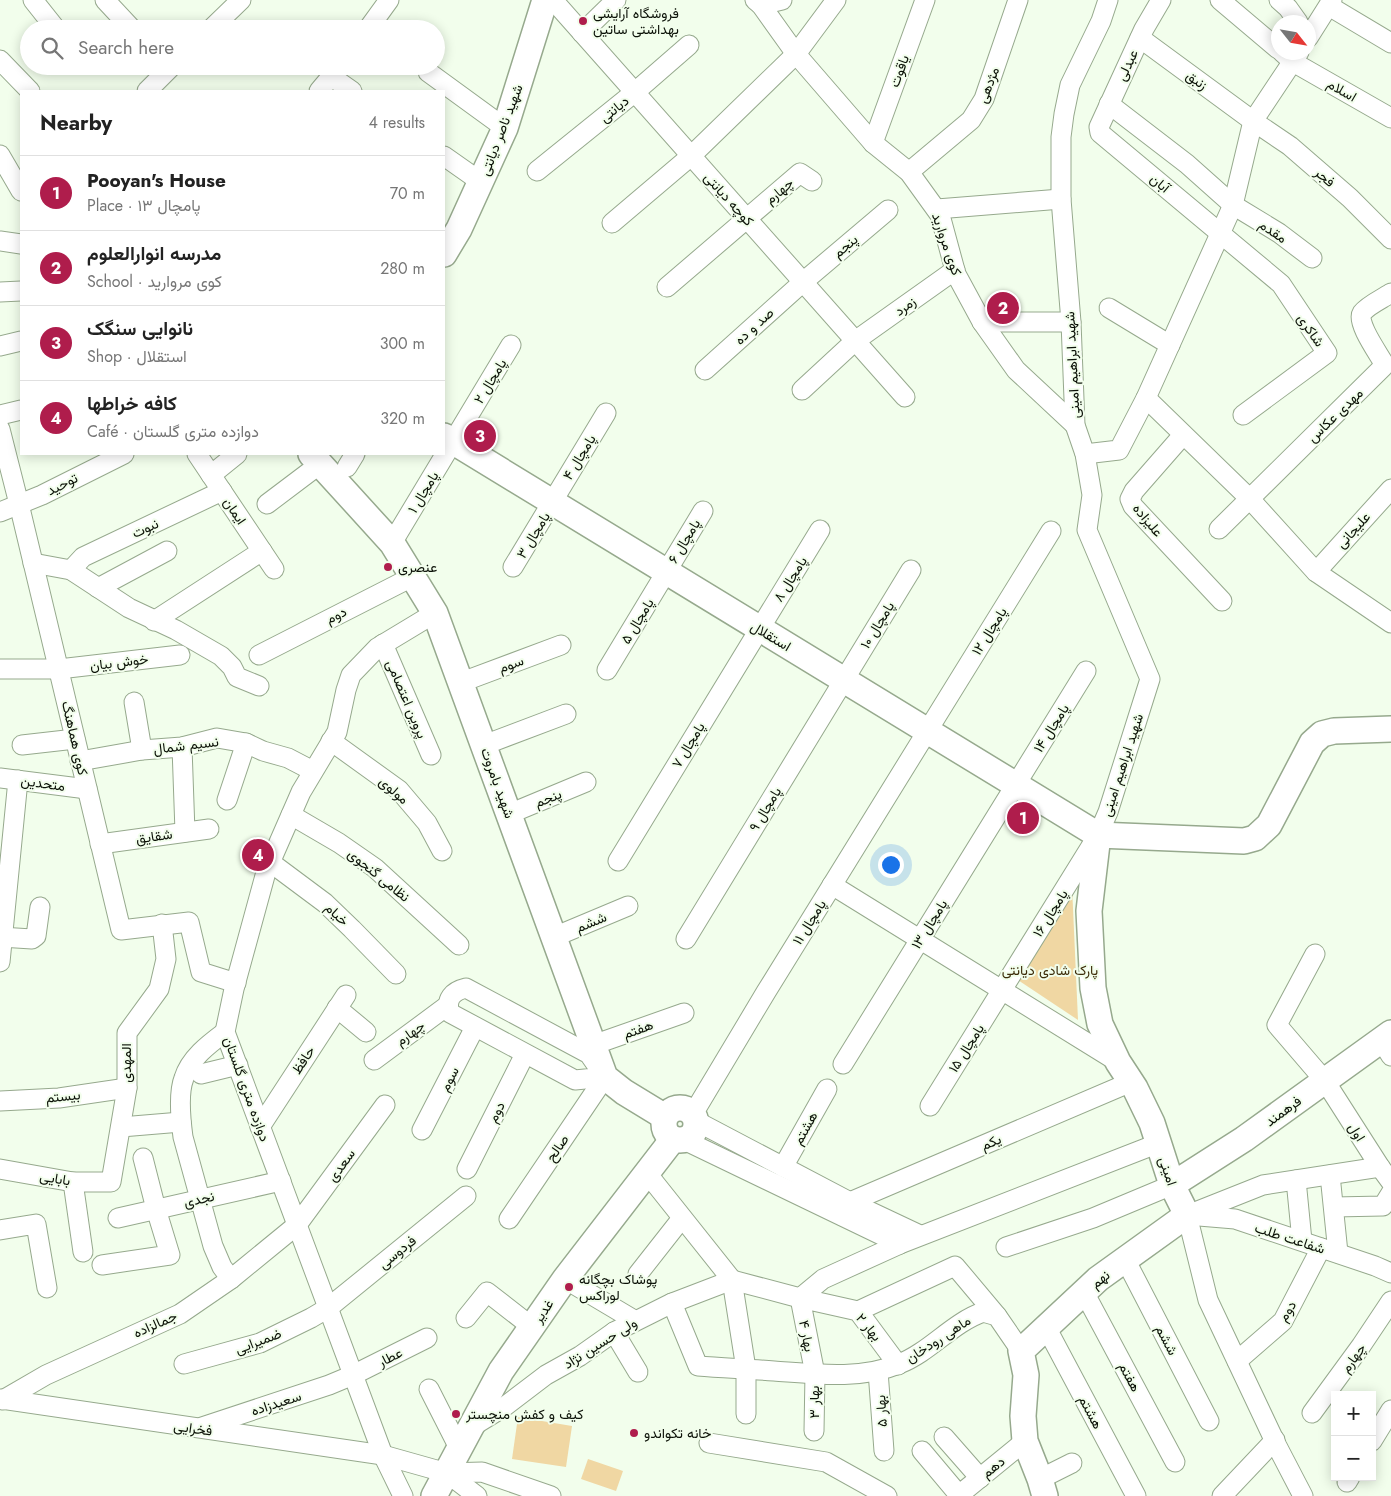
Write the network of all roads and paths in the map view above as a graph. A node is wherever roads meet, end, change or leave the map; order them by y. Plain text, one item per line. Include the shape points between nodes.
1 (33, 0) edge
2 (105, 0) edge
3 (241, 0) edge
4 (389, 0) edge
5 (545, 0) edge
6 (553, 0) edge
7 (616, 0) edge
8 (782, 0) edge
9 (836, 0) edge
10 (925, 0) edge
11 (1018, 0) edge
12 (1108, 0) edge
13 (1161, 0) edge
14 (1220, 0) edge
15 (1278, 0) edge
16 (758, 2) edge
17 (1331, 3) edge
18 (1293, 15) edge
19 (49, 20) edge
20 (124, 20) edge
21 (220, 20) edge
22 (375, 20) edge
23 (1316, 20) edge
24 (582, 33) junction
25 (1140, 38) junction
26 (1271, 43) edge
27 (1391, 43) edge
28 (689, 45) dead end
29 (796, 54) junction
30 (0, 60) edge
31 (1289, 60) edge
32 (1297, 60) edge
33 (162, 75) edge
34 (333, 75) edge
35 (339, 75) edge
36 (432, 75) edge
37 (29, 90) edge
38 (148, 90) edge
39 (320, 90) edge
40 (351, 90) edge
41 (635, 92) junction
42 (1109, 104) junction
43 (1391, 118) edge
44 (1253, 121) junction
45 (505, 128) junction
46 (1100, 133) joint
47 (873, 143) junction
48 (0, 155) edge
49 (691, 156) junction
50 (445, 157) edge
51 (537, 171) dead end
52 (909, 172) junction
53 (812, 181) dead end
54 (481, 182) junction
55 (20, 189) edge
56 (1061, 199) junction
57 (1233, 204) junction
58 (937, 209) junction
59 (888, 210) dead end
60 (746, 218) junction
61 (612, 223) dead end
62 (1221, 234) junction
63 (1391, 239) edge
64 (0, 241) edge
65 (20, 244) edge
66 (445, 252) edge
67 (1312, 258) dead end
68 (955, 270) junction
69 (803, 282) junction
70 (667, 287) dead end
71 (20, 291) edge
72 (0, 292) edge
73 (1391, 293) edge
74 (1109, 308) dead end
75 (982, 322) junction
76 (1071, 322) junction
77 (20, 341) edge
78 (855, 341) junction
79 (512, 345) dead end
80 (1170, 345) junction
81 (0, 346) edge
82 (705, 370) dead end
83 (802, 390) dead end
84 (905, 397) dead end
85 (1146, 398) junction
86 (20, 410) edge
87 (606, 413) dead end
88 (0, 415) edge
89 (1243, 415) dead end
90 (1075, 425) junction
91 (0, 429) edge
92 (1183, 435) junction
93 (448, 439) edge
94 (1086, 454) junction
95 (122, 455) edge
96 (198, 455) edge
97 (236, 455) edge
98 (439, 455) edge
99 (316, 459) edge
100 (211, 474) junction
101 (1391, 489) edge
102 (222, 492) junction
103 (1249, 498) junction
104 (552, 502) junction
105 (19, 504) junction
106 (267, 504) dead end
107 (703, 511) dead end
108 (0, 512) edge
109 (1219, 529) dead end
110 (820, 530) dead end
111 (1051, 531) dead end
112 (392, 543) junction
113 (167, 551) dead end
114 (262, 551) junction
115 (34, 563) junction
116 (513, 567) dead end
117 (274, 569) dead end
118 (71, 570) junction
119 (911, 570) dead end
120 (666, 572) junction
121 (1316, 572) junction
122 (414, 576) junction
123 (98, 588) junction
124 (1222, 601) dead end
125 (435, 613) junction
126 (154, 621) junction
127 (1391, 622) edge
128 (759, 628) junction
129 (384, 644) junction
130 (561, 646) dead end
131 (259, 654) dead end
132 (180, 656) dead end
133 (0, 670) edge
134 (58, 670) junction
135 (607, 670) dead end
136 (1086, 671) dead end
137 (844, 680) junction
138 (462, 682) junction
139 (259, 686) dead end
140 (134, 702) dead end
141 (566, 714) dead end
142 (1391, 729) edge
143 (927, 731) junction
144 (75, 739) junction
145 (331, 741) junction
146 (246, 743) junction
147 (22, 744) dead end
148 (484, 745) junction
149 (182, 747) junction
150 (142, 750) junction
151 (431, 754) dead end
152 (80, 761) junction
153 (313, 771) junction
154 (9, 779) edge
155 (586, 782) dead end
156 (1016, 785) junction
157 (87, 789) junction
158 (227, 800) dead end
159 (509, 814) junction
160 (291, 815) junction
161 (208, 829) dead end
162 (185, 832) junction
163 (1098, 835) junction
164 (100, 844) junction
165 (442, 851) dead end
166 (618, 861) dead end
167 (270, 862) junction
168 (832, 885) junction
169 (628, 906) dead end
170 (40, 907) dead end
171 (162, 924) junction
172 (1, 938) edge
173 (554, 938) junction
174 (686, 939) dead end
175 (920, 940) junction
176 (459, 945) dead end
177 (1315, 954) dead end
178 (0, 962) edge
179 (396, 974) dead end
180 (236, 983) junction
181 (1002, 990) junction
182 (447, 1006) junction
183 (684, 1013) dead end
184 (475, 1027) junction
185 (225, 1032) junction
186 (366, 1032) dead end
187 (1388, 1043) edge
188 (593, 1045) junction
189 (526, 1054) junction
190 (374, 1060) dead end
191 (843, 1064) dead end
192 (238, 1065) junction
193 (1125, 1072) junction
194 (201, 1074) dead end
195 (606, 1077) junction
196 (1325, 1081) junction
197 (126, 1088) junction
198 (826, 1089) dead end
199 (0, 1101) edge
200 (385, 1105) dead end
201 (930, 1106) dead end
202 (181, 1122) junction
203 (260, 1126) junction
204 (682, 1126) junction
205 (121, 1127) junction
206 (422, 1130) dead end
207 (1159, 1143) junction
208 (143, 1158) dead end
209 (783, 1167) junction
210 (0, 1169) edge
211 (467, 1170) dead end
212 (646, 1172) junction
213 (1385, 1174) edge
214 (1330, 1175) junction
215 (1296, 1180) junction
216 (281, 1181) junction
217 (73, 1182) junction
218 (111, 1182) joint
219 (1172, 1186) junction
220 (1391, 1193) edge
221 (466, 1196) dead end
222 (200, 1199) junction
223 (1334, 1207) junction
224 (156, 1209) junction
225 (846, 1209) junction
226 (1187, 1216) junction
227 (118, 1218) dead end
228 (682, 1218) junction
229 (510, 1219) dead end
230 (297, 1225) junction
231 (0, 1230) edge
232 (920, 1235) junction
233 (1302, 1241) junction
234 (900, 1244) junction
235 (1006, 1247) dead end
236 (1330, 1251) junction
237 (83, 1252) dead end
238 (1125, 1259) junction
239 (102, 1265) dead end
240 (1391, 1273) edge
241 (638, 1274) dead end
242 (231, 1279) junction
243 (565, 1279) junction
244 (732, 1280) junction
245 (47, 1288) dead end
246 (1084, 1292) junction
247 (800, 1298) junction
248 (1391, 1300) edge
249 (672, 1303) junction
250 (328, 1308) junction
251 (858, 1311) junction
252 (997, 1316) junction
253 (466, 1318) dead end
254 (634, 1320) junction
255 (532, 1327) junction
256 (1046, 1327) junction
257 (614, 1332) junction
258 (427, 1338) dead end
259 (1021, 1351) junction
260 (1237, 1361) junction
261 (184, 1364) dead end
262 (898, 1364) junction
263 (746, 1369) junction
264 (878, 1371) junction
265 (638, 1372) dead end
266 (815, 1374) junction
267 (353, 1375) junction
268 (429, 1389) dead end
269 (1, 1402) edge
270 (1391, 1410) edge
271 (1312, 1413) dead end
272 (746, 1414) dead end
273 (1209, 1421) dead end
274 (473, 1426) junction
275 (198, 1428) junction
276 (814, 1430) dead end
277 (1375, 1436) edge
278 (944, 1437) dead end
279 (1275, 1440) junction
280 (1025, 1441) junction
281 (709, 1443) dead end
282 (460, 1450) junction
283 (884, 1451) dead end
284 (922, 1451) dead end
285 (383, 1455) junction
286 (1175, 1462) dead end
287 (1072, 1463) dead end
288 (447, 1473) junction
289 (980, 1478) junction
290 (1042, 1488) edge
291 (404, 1496) edge
292 (434, 1496) edge
293 (477, 1496) edge
294 (551, 1496) edge
295 (887, 1496) edge
296 (1136, 1496) edge
297 (1222, 1496) edge
298 (1303, 1496) edge

1 - 19 street
2 - 20 street
3 - 21 street
4 - 22 street
5 - 45 main road, شهید ناصر دیانتی
6 - 24 street, کوچه دیانتی
7 - 24 street
8 - 16 street
9 - 29 street
10 - 47 street, یاقوت
11 - 52 street, مژدهی via 979,109 971,120
12 - 56 street, شهید ابراهیم امینی via 1070,85 1061,137
13 - 25 street, عبدلی
14 - 26 street
15 - 18 street
16 - 29 street, کوی مروارید
17 - 23 street
17 - 27 street
24 - 41 street, کوچه دیانتی
25 - 42 street, عبدلی
25 - 44 street, زنبق
28 - 41 street, دیانتی
29 - 47 street, کوی مروارید
29 - 49 street
30 - 37 street
31 - 44 street
32 - 43 street, اسلام
33 - 38 street
34 - 39 street
35 - 40 street
36 - 45 street
41 - 49 street, کوچه دیانتی
41 - 51 street, دیانتی
42 - 46 street, عبدلی via 1099,127
42 - 57 street, مقدم
44 - 57 street
44 - 63 street, فجر via 1350,198
45 - 54 main road, شهید ناصر دیانتی
46 - 62 street, آبان
47 - 52 street, کوی مروارید
48 - 55 street
49 - 60 street, کوچه دیانتی
49 - 61 street
50 - 54 street
52 - 58 street, کوی مروارید
53 - 60 street, چهارم via 800,173
54 - 66 main road, شهید ناصر دیانتی
56 - 58 street
56 - 76 street, شهید ابراهیم امینی
57 - 62 street
57 - 67 street, مقدم
58 - 68 street, کوی مروارید
59 - 69 street, پنجم
60 - 69 street, کوچه دیانتی
60 - 70 street
62 - 80 street
62 - 89 street, شاکری via 1282,284 1327,353
64 - 65 street
68 - 75 street, کوی مروارید
68 - 78 street, زمرد
69 - 78 street, کوچه دیانتی
69 - 82 street, صد و ده
71 - 72 street
73 - 103 street, مهدی عکاس via 1363,312 1360,318 1383,367
74 - 80 street
75 - 76 street
75 - 90 street, کوی مروارید via 1016,370
76 - 90 street, شهید ابراهیم امینی
77 - 81 street
78 - 83 street, زمرد
78 - 84 street, کوچه دیانتی
79 - 93 street, پامچال ۲
80 - 85 street
85 - 92 street
85 - 94 street via 1119,450
86 - 88 street
87 - 104 street, پامچال ۴
90 - 94 street, شهید ابراهیم امینی
91 - 105 street, کوی هماهنگ
92 - 103 street
92 - 124 street, علیزاده via 1130,499
93 - 104 main road, استقلال
94 - 163 street, شهید ابراهیم امینی via 1092,495 1087,530 1150,679
95 - 105 street, توحید
96 - 100 street, ایمان
97 - 100 street
98 - 112 street, پامچال ۱
99 - 106 street
99 - 112 main road, شهید بامروت
100 - 102 street, ایمان
101 - 121 street, علیجانی
102 - 114 street, ایمان
102 - 118 street, نبوت via 84,557
103 - 109 street, مهدی عکاس
103 - 121 street
104 - 116 street, پامچال ۳
104 - 120 main road, استقلال
105 - 108 street, توحید
105 - 115 street, کوی هماهنگ
107 - 120 street, پامچال ۶
110 - 128 street, پامچال ۸
111 - 143 street, پامچال ۱۲
112 - 122 main road, شهید بامروت
113 - 123 street
114 - 117 street, ایمان
114 - 126 street
115 - 118 street
115 - 134 street, کوی هماهنگ
118 - 123 street
119 - 137 street, پامچال ۱۰
120 - 128 main road, استقلال
120 - 135 street, پامچال ۵
121 - 127 street
122 - 125 main road, شهید بامروت
122 - 131 street, دوم
123 - 126 street
125 - 129 street, دوازده متری گلستان
125 - 138 main road, شهید بامروت
126 - 139 street via 221,656 237,677
128 - 137 main road, استقلال
128 - 166 street, پامچال ۷
129 - 145 street, دوازده متری گلستان via 351,675 337,732
129 - 151 street, پروین اعتصامی
130 - 138 street, سوم
132 - 134 street, خوش بیان
133 - 134 street, خوش بیان
134 - 144 street, کوی هماهنگ
136 - 156 street, پامچال ۱۴
137 - 143 main road, استقلال
137 - 174 street, پامچال ۹
138 - 148 main road, شهید بامروت
140 - 150 street
141 - 148 street
142 - 163 main road via 1322,734 1312,743 1269,825 1255,838 1244,841
143 - 156 main road, استقلال
143 - 168 street, پامچال ۱۱
144 - 147 street
144 - 152 street, کوی هماهنگ
145 - 153 street, دوازده متری گلستان
145 - 165 street, مولوی via 399,790 427,823
146 - 149 street, نسیم شمال via 217,738
146 - 153 street, نسیم شمال
146 - 158 street
148 - 159 main road, شهید بامروت
149 - 150 street, نسیم شمال
149 - 162 street
150 - 152 street, نسیم شمال
152 - 157 street, کوی هماهنگ
153 - 160 street, دوازده متری گلستان
154 - 157 street, متحدین
154 - 172 street
155 - 159 street, پنجم
156 - 163 main road, استقلال
156 - 175 street, پامچال ۱۳
157 - 164 street, کوی هماهنگ
159 - 173 main road, شهید بامروت
160 - 167 street, دوازده متری گلستان
160 - 176 street, نظامی گنجوی via 375,868
161 - 162 street, شقایق
162 - 164 street, شقایق
163 - 181 street, پامچال ۱۶
163 - 193 main road, امینی via 1089,911 1093,988 1100,1024
164 - 171 street, کوی هماهنگ via 121,930
167 - 179 street, خیام via 325,903
167 - 180 street, دوازده متری گلستان
168 - 175 street
168 - 204 street, پامچال ۱۱
169 - 173 street, ششم
170 - 172 street via 36,936 32,939
171 - 180 street via 189,922 201,972
171 - 197 street, المهدی via 166,960 159,989 126,1034
172 - 178 street
173 - 188 main road, شهید بامروت
175 - 181 street
175 - 191 street, پامچال ۱۳
177 - 196 street, اول via 1276,1025
180 - 185 street, دوازده متری گلستان
181 - 193 street
181 - 201 street, پامچال ۱۵
182 - 184 street via 450,1013
182 - 190 street, چهارم
182 - 195 street, چهارم via 456,990 466,988 589,1054
183 - 188 street, هفتم
184 - 189 street
184 - 206 street, سوم
185 - 192 street, دوازده متری گلستان
185 - 202 street via 195,1059 183,1079
186 - 203 street, حافظ via 342,1001
187 - 196 main road, فرهمند
188 - 195 main road, شهید بامروت
189 - 195 street via 575,1080
189 - 211 street, دوم
192 - 194 street
192 - 203 street, دوازده متری گلستان
193 - 207 main road, امینی
193 - 225 street, یکم
195 - 204 main road, شهید بامروت via 624,1092
195 - 229 street, صالح
196 - 213 street, اول
196 - 219 main road, فرهمند
197 - 199 street, بیستم via 58,1098
197 - 205 street, المهدی
198 - 209 street, هشتم
200 - 230 street, سعدی
202 - 205 street
202 - 222 street
203 - 216 street, دوازده متری گلستان
204 - 209 street
204 - 212 main road, غدیر
204 - 225 street
205 - 218 street, المهدی
207 - 219 main road, امینی
207 - 232 street
208 - 224 street
209 - 225 street
210 - 217 street, بابایی
212 - 228 street
212 - 243 main road, غدیر
213 - 214 street
214 - 215 street
214 - 223 street
215 - 226 street via 1263,1185
215 - 233 street
216 - 222 street, نجدی
216 - 230 street, دوازده متری گلستان
217 - 218 street, بابایی
217 - 237 street
219 - 226 main road, امینی
219 - 235 street via 1093,1218
220 - 223 street via 1383,1206
221 - 250 street, فردوسی
222 - 224 street, نجدی
222 - 242 street via 213,1246
223 - 236 street
224 - 227 street, نجدی
224 - 239 street via 170,1254
225 - 232 street
225 - 234 street
226 - 233 street, شفاعت طلب via 1234,1219
226 - 238 main road, نهم
226 - 260 street, امینی via 1208,1300
228 - 241 street
228 - 244 street
230 - 242 street, جمالزاده
230 - 250 street, دوازده متری گلستان
231 - 245 street via 36,1224
232 - 234 street
233 - 236 street, شفاعت طلب
234 - 247 street via 823,1279
236 - 240 street, شفاعت طلب
236 - 260 street, دوم via 1283,1321
238 - 246 main road, نهم
238 - 273 street, ششم
242 - 269 street, جمالزاده via 180,1314 46,1375
243 - 254 street
243 - 255 main road, غدیر
244 - 247 street
244 - 249 street, ولی حسین نژاد
244 - 263 street
246 - 256 main road, نهم
246 - 286 street, هفتم
247 - 251 street, بهار ۲
247 - 266 street, بهار ۴
248 - 271 street, چهارم
249 - 254 street, ولی حسین نژاد
249 - 263 street, ماهی رودخان via 698,1366
250 - 261 street, ضمیرایی via 260,1343
250 - 267 street, دوازده متری گلستان
251 - 252 street via 955,1266
251 - 262 street, بهار ۲
252 - 259 street
252 - 262 street, ماهی رودخان via 983,1312 975,1315 915,1357
253 - 255 street via 487,1292
254 - 257 street, ولی حسین نژاد
255 - 274 main road, غدیر via 502,1371
256 - 259 main road, نهم
256 - 296 street, هشتم
257 - 265 street
257 - 274 street, ولی حسین نژاد
258 - 267 street, عطار
259 - 280 main road via 1026,1375
260 - 279 street, امینی
262 - 264 street, ماهی رودخان
263 - 266 street, ماهی رودخان
263 - 272 street
264 - 266 street, ماهی رودخان
264 - 283 street, بهار ۵
266 - 276 street, بهار ۳
267 - 275 street, سعیدزاده
267 - 285 street, دوازده متری گلستان
268 - 282 street
269 - 275 street, فخرایی
270 - 277 street
274 - 282 main road, غدیر
275 - 285 street, فخرایی
278 - 289 street
279 - 297 street
279 - 298 street, امینی
280 - 289 street, دهم
280 - 290 main road
281 - 295 street via 826,1462
282 - 288 main road, غدیر
284 - 289 street, دهم via 959,1495
285 - 288 street
285 - 291 street, دوازده متری گلستان
287 - 290 street
288 - 292 main road, غدیر
288 - 293 street
288 - 294 street via 482,1472

